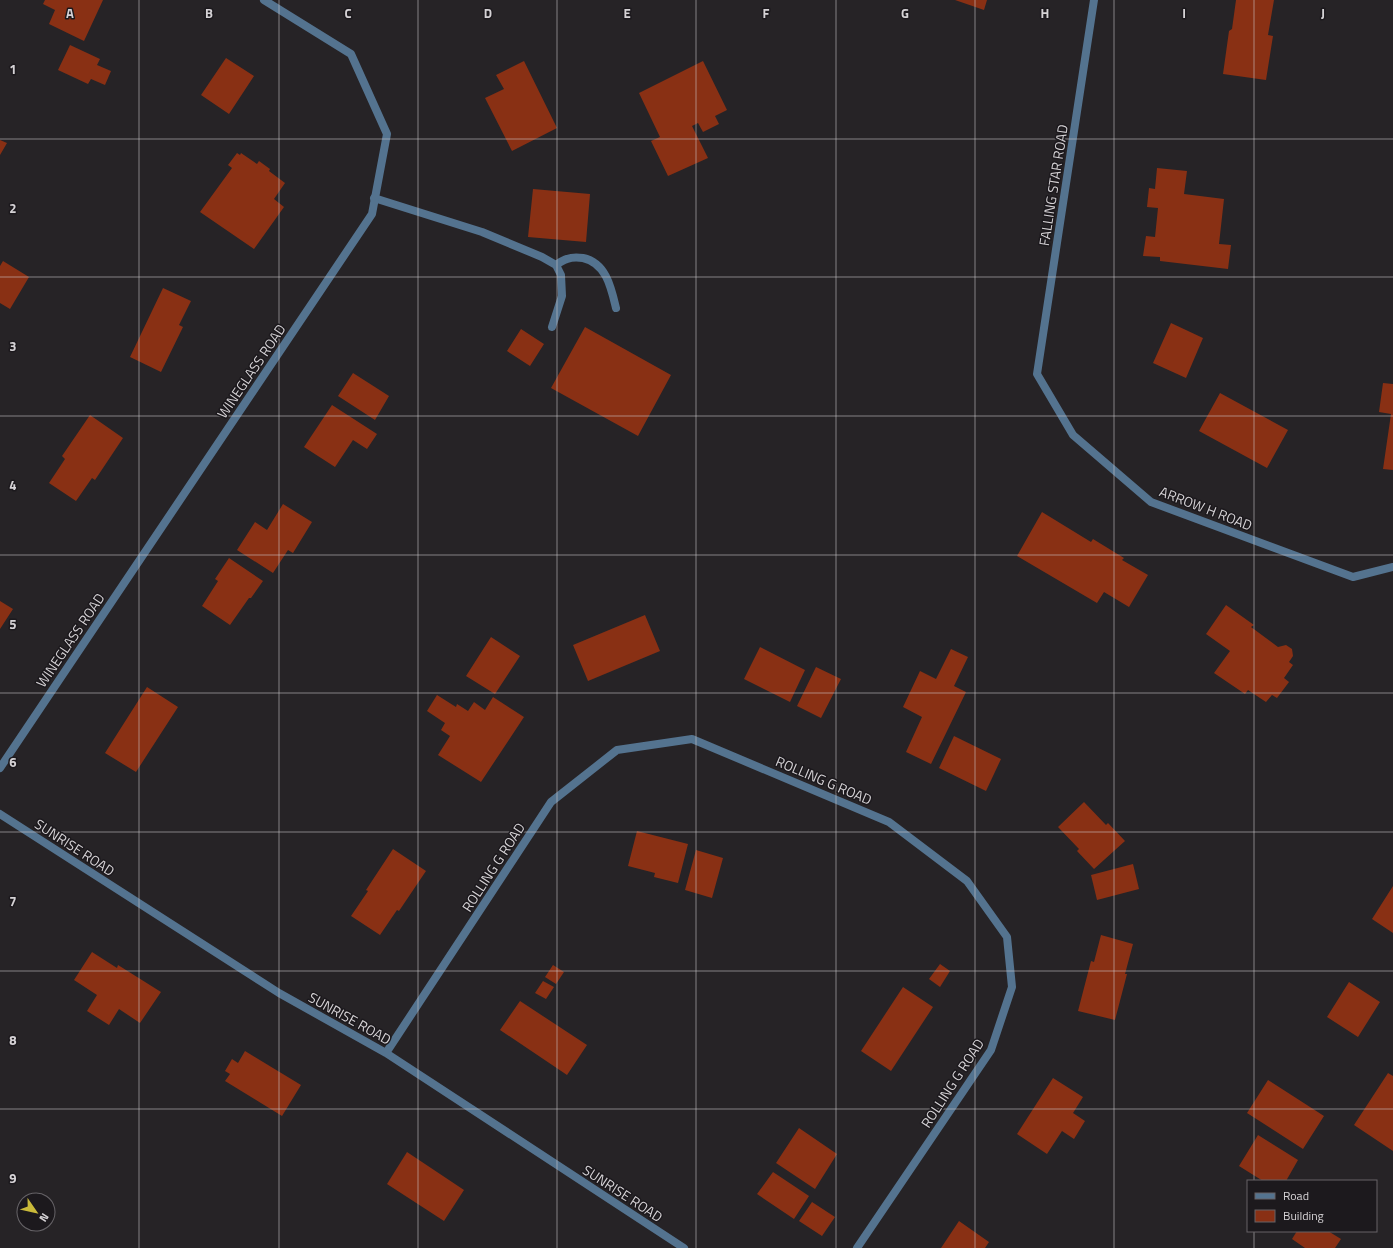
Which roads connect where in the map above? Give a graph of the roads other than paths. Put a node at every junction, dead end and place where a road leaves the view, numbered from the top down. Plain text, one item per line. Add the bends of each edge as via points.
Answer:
1 (264, 0) edge
2 (1094, 0) edge
3 (374, 198) junction
4 (556, 265) junction
5 (616, 308) dead end
6 (552, 327) dead end
7 (1037, 374) joint
8 (1393, 567) edge
9 (0, 768) edge
10 (0, 814) edge
11 (386, 1053) junction
12 (684, 1248) edge
13 (857, 1248) edge

1 - 3 street, WINEGLASS ROAD via 351,54 387,134
2 - 7 street, FALLING STAR ROAD
3 - 4 street via 482,232
3 - 9 street, WINEGLASS ROAD via 372,214
4 - 5 street via 568,258 577,257 596,263 608,280
4 - 6 street via 561,275 562,296
7 - 8 street, ARROW H ROAD via 1073,435 1151,502 1353,578
10 - 11 street, SUNRISE ROAD via 279,994
11 - 12 street, SUNRISE ROAD
11 - 13 street, ROLLING G ROAD via 551,802 617,750 692,739 889,822 967,881 1007,937 1012,987 991,1050

